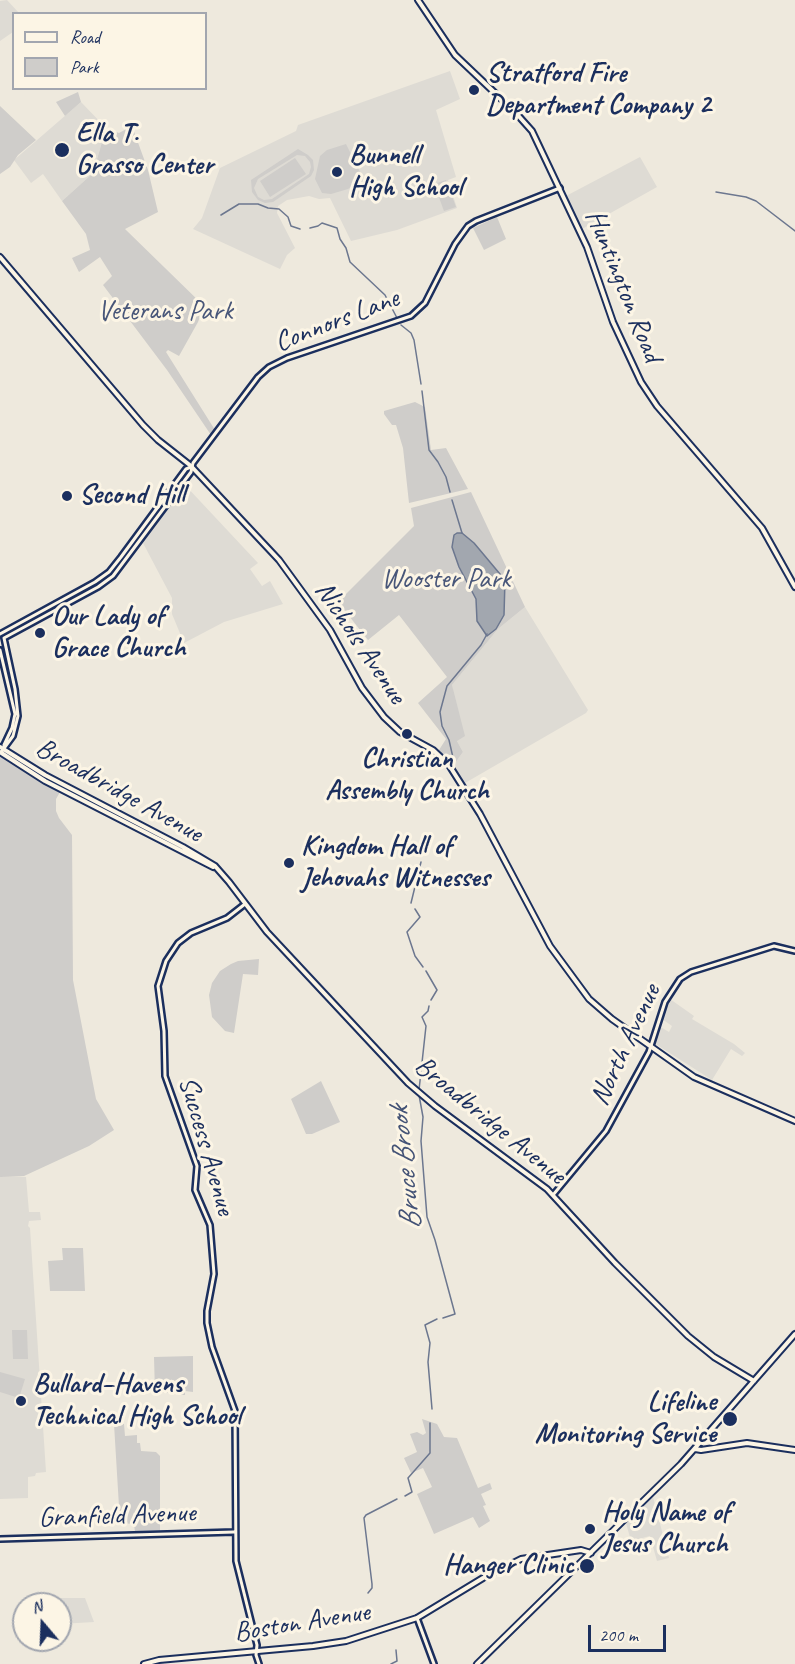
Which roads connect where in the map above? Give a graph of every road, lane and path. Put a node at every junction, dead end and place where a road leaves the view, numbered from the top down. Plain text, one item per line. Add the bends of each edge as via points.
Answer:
1 (418, 0) edge
2 (560, 189) junction
3 (0, 257) edge
4 (192, 466) junction
5 (171, 489) junction
6 (176, 492) junction
7 (138, 535) junction
8 (143, 538) junction
9 (795, 587) edge
10 (19, 623) junction
11 (22, 628) junction
12 (0, 634) edge
13 (2, 640) edge
14 (0, 650) edge
15 (15, 687) junction
16 (9, 688) junction
17 (1, 750) edge
18 (245, 904) junction
19 (795, 951) edge
20 (650, 1047) junction
21 (795, 1121) edge
22 (553, 1195) junction
23 (795, 1334) edge
24 (754, 1382) junction
25 (695, 1449) junction
26 (795, 1450) edge
27 (234, 1532) junction
28 (0, 1539) edge
29 (591, 1552) junction
30 (417, 1618) junction
31 (257, 1651) junction
32 (144, 1664) edge
33 (259, 1664) edge
34 (434, 1664) edge
35 (477, 1664) edge

1 - 2 main road, Huntington Road via 455,55 525,122
2 - 4 street, Connors Lane via 468,226 425,303 411,316 290,357 267,369 252,383
2 - 9 main road, Huntington Road via 641,382 762,528
3 - 4 main road, Nichols Avenue via 143,425
4 - 5 street
4 - 6 street
4 - 20 main road, Nichols Avenue via 286,570 333,635 362,688 384,717 449,765 480,814 537,924 574,981 604,1014
5 - 6 street
5 - 7 street
6 - 8 street
7 - 8 street
7 - 10 street via 102,577
8 - 11 street via 106,582
10 - 11 street
10 - 12 street
11 - 13 street
13 - 15 street
14 - 16 street
15 - 16 street
15 - 17 street via 17,723 13,736
16 - 17 street via 15,717
17 - 18 main road, Broadbridge Avenue via 200,857 219,870
18 - 22 main road, Broadbridge Avenue via 274,940 422,1096
18 - 27 street, Success Avenue via 227,918 190,933 178,943 166,960 158,986 165,1076 197,1166 195,1190 210,1225 213,1274 207,1323 236,1411
19 - 20 street, North Avenue via 774,946 682,976 665,1002
20 - 21 main road, Nichols Avenue via 694,1077
20 - 22 street, North Avenue via 606,1131
22 - 24 main road, Broadbridge Avenue via 688,1336
23 - 24 main road
24 - 25 main road
25 - 26 main road via 747,1443
25 - 29 main road
27 - 28 street, Granfield Avenue
27 - 31 street, Success Avenue via 236,1561
29 - 30 main road, Boston Avenue via 521,1558
29 - 35 main road
30 - 31 main road, Boston Avenue via 344,1642
30 - 34 street
31 - 32 main road, Boston Avenue
31 - 33 street, Success Avenue

